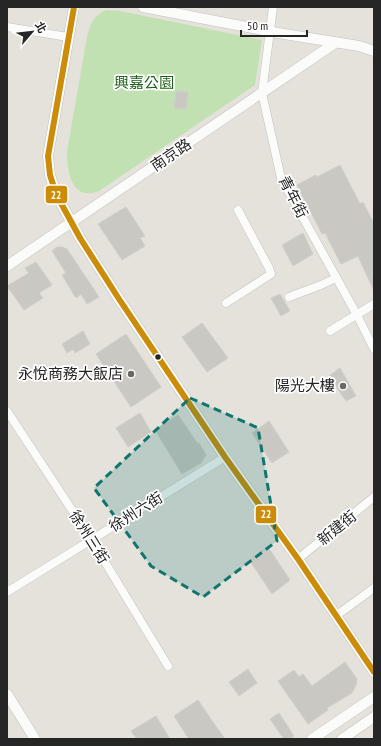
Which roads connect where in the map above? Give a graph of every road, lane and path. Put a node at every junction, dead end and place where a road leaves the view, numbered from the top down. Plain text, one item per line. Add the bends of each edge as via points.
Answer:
1 (74, 7) edge
2 (143, 7) edge
3 (273, 7) edge
4 (7, 27) edge
5 (270, 32) junction
6 (68, 37) junction
7 (335, 43) junction
8 (374, 51) edge
9 (262, 93) junction
10 (238, 210) dead end
11 (72, 223) junction
12 (7, 264) edge
13 (336, 278) junction
14 (289, 296) dead end
15 (226, 302) dead end
16 (374, 304) edge
17 (357, 315) junction
18 (330, 331) dead end
19 (374, 349) edge
20 (7, 411) edge
21 (225, 457) junction
22 (374, 497) edge
23 (91, 539) junction
24 (298, 559) junction
25 (374, 588) edge
26 (7, 592) edge
27 (337, 615) junction
28 (168, 666) dead end
29 (374, 672) edge
30 (7, 694) edge
31 (374, 697) edge
32 (374, 717) edge
33 (35, 739) edge
34 (312, 739) edge
35 (342, 739) edge

1 - 6 street
2 - 5 street
3 - 5 street, 青年街
4 - 6 street
5 - 7 street
5 - 9 street, 青年街
6 - 11 street via 48,156 56,194
7 - 8 street
7 - 9 street, 南京路
9 - 11 street, 南京路
9 - 13 street, 青年街 via 281,178
10 - 15 street via 271,274
11 - 12 street, 南京路
11 - 21 street via 119,299
13 - 14 street
13 - 17 street, 青年街
16 - 17 street
17 - 18 street
17 - 19 street, 青年街
20 - 23 street, 徐州三街
21 - 23 street, 徐州六街
21 - 24 street
22 - 24 street, 新建街
23 - 26 street, 徐州六街
23 - 28 street, 徐州三街
24 - 27 street
25 - 27 street
27 - 29 street
30 - 33 street
31 - 34 street
32 - 35 street

